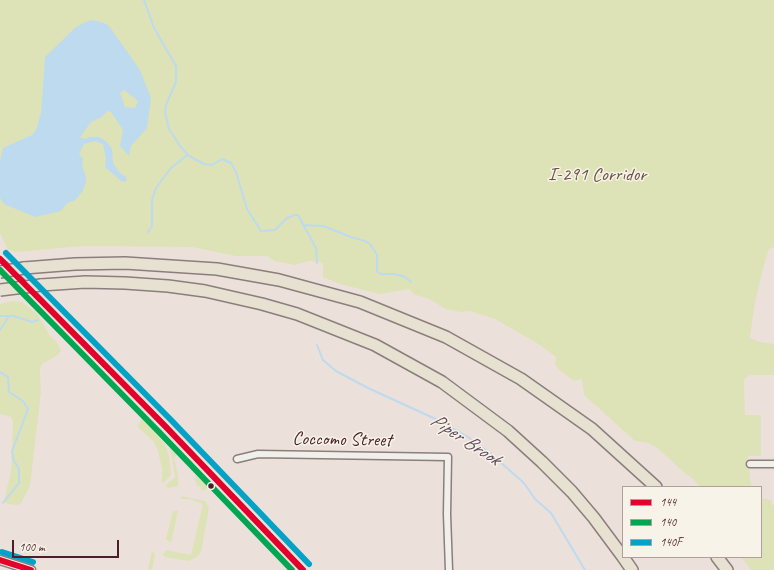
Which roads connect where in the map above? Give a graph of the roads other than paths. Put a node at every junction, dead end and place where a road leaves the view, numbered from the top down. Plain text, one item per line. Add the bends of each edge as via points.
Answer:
1 (0, 258) edge
2 (0, 272) edge
3 (0, 290) edge
4 (237, 459) dead end
5 (750, 464) dead end
6 (774, 464) edge
7 (655, 486) edge
8 (622, 556) edge
9 (624, 558) edge
10 (718, 558) edge
11 (0, 560) edge
12 (31, 570) edge
13 (303, 570) edge
14 (449, 570) edge
15 (632, 570) edge
16 (726, 570) edge

1 - 13 lane
2 - 7 highway, bridge via 100,263 211,268 280,280 360,302 446,337 521,379 592,429
3 - 8 highway, bridge via 85,282 168,286 210,292 286,310 371,344 442,382 508,431 572,492
4 - 14 street, Coccomo Street via 258,454 448,457
5 - 6 street
9 - 15 highway
10 - 16 highway
11 - 12 main road

